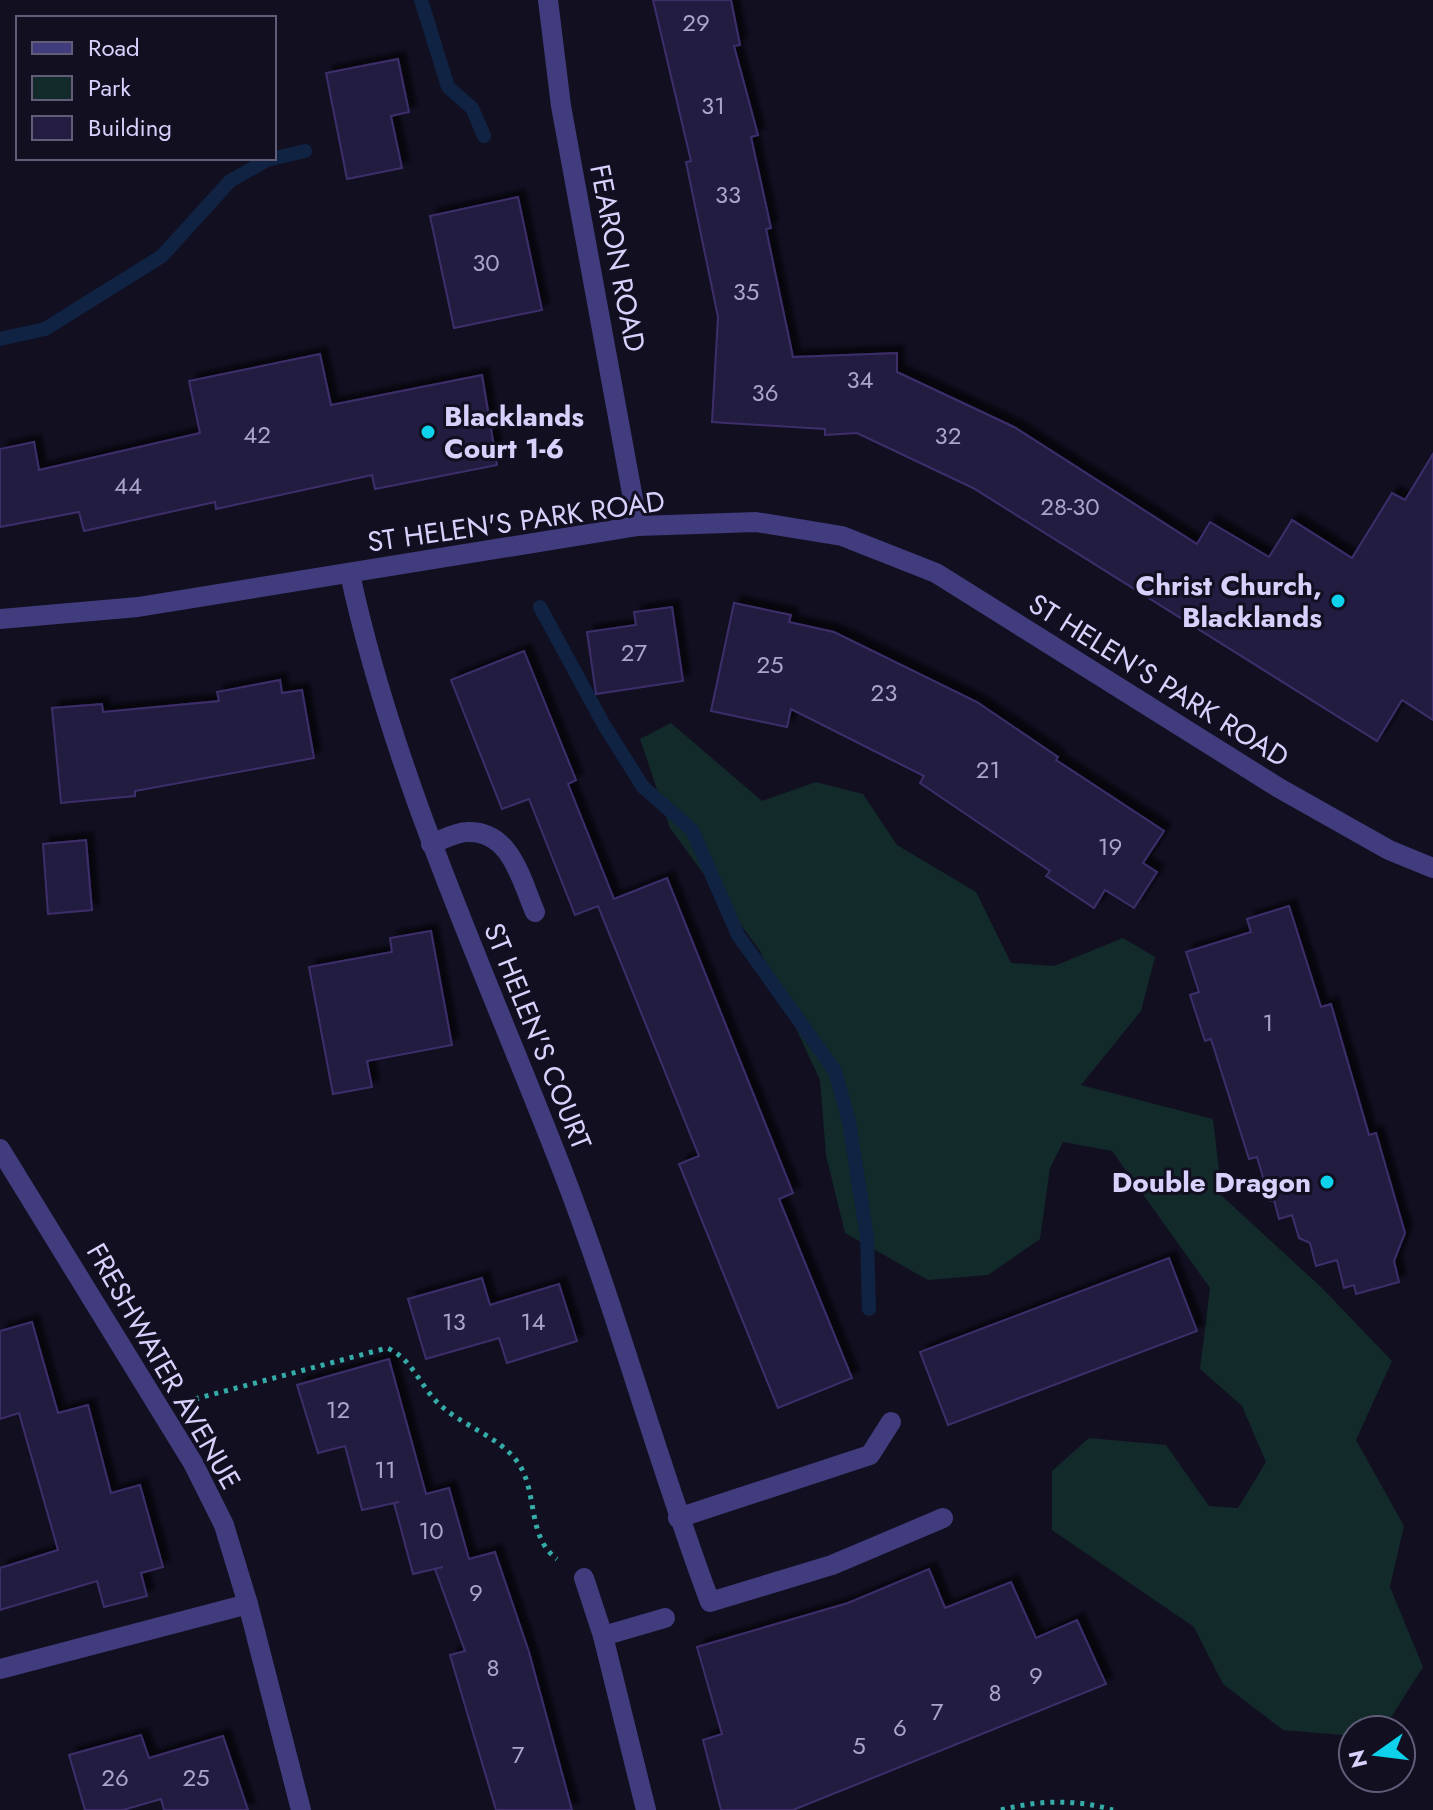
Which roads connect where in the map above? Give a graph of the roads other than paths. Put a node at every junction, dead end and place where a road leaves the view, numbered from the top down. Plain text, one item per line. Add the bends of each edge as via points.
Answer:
1 (548, 0) edge
2 (638, 526) junction
3 (350, 574) junction
4 (0, 619) edge
5 (431, 844) junction
6 (1433, 868) edge
7 (535, 912) dead end
8 (0, 1149) edge
9 (891, 1422) dead end
10 (678, 1518) junction
11 (943, 1518) dead end
12 (584, 1578) road end
13 (248, 1604) junction
14 (665, 1618) dead end
15 (603, 1636) junction
16 (0, 1669) edge
17 (301, 1810) edge
18 (646, 1810) edge

1 - 2 street, FEARON ROAD via 561,106
2 - 3 street, ST HELEN'S PARK ROAD
2 - 6 street, ST HELEN'S PARK ROAD via 756,522 842,536 936,573 1279,788 1389,850
3 - 4 street, ST HELEN'S PARK ROAD via 138,607
3 - 5 street, ST HELEN'S COURT via 365,643
5 - 7 street via 466,831 492,836 509,850
5 - 10 street, ST HELEN'S COURT via 564,1176
8 - 13 street, FRESHWATER AVENUE via 160,1409 224,1525
9 - 10 street via 870,1455
10 - 11 street, ST HELEN'S COURT via 710,1602 832,1565
12 - 15 street
13 - 16 street
13 - 17 street, FRESHWATER AVENUE
14 - 15 street
15 - 18 street

